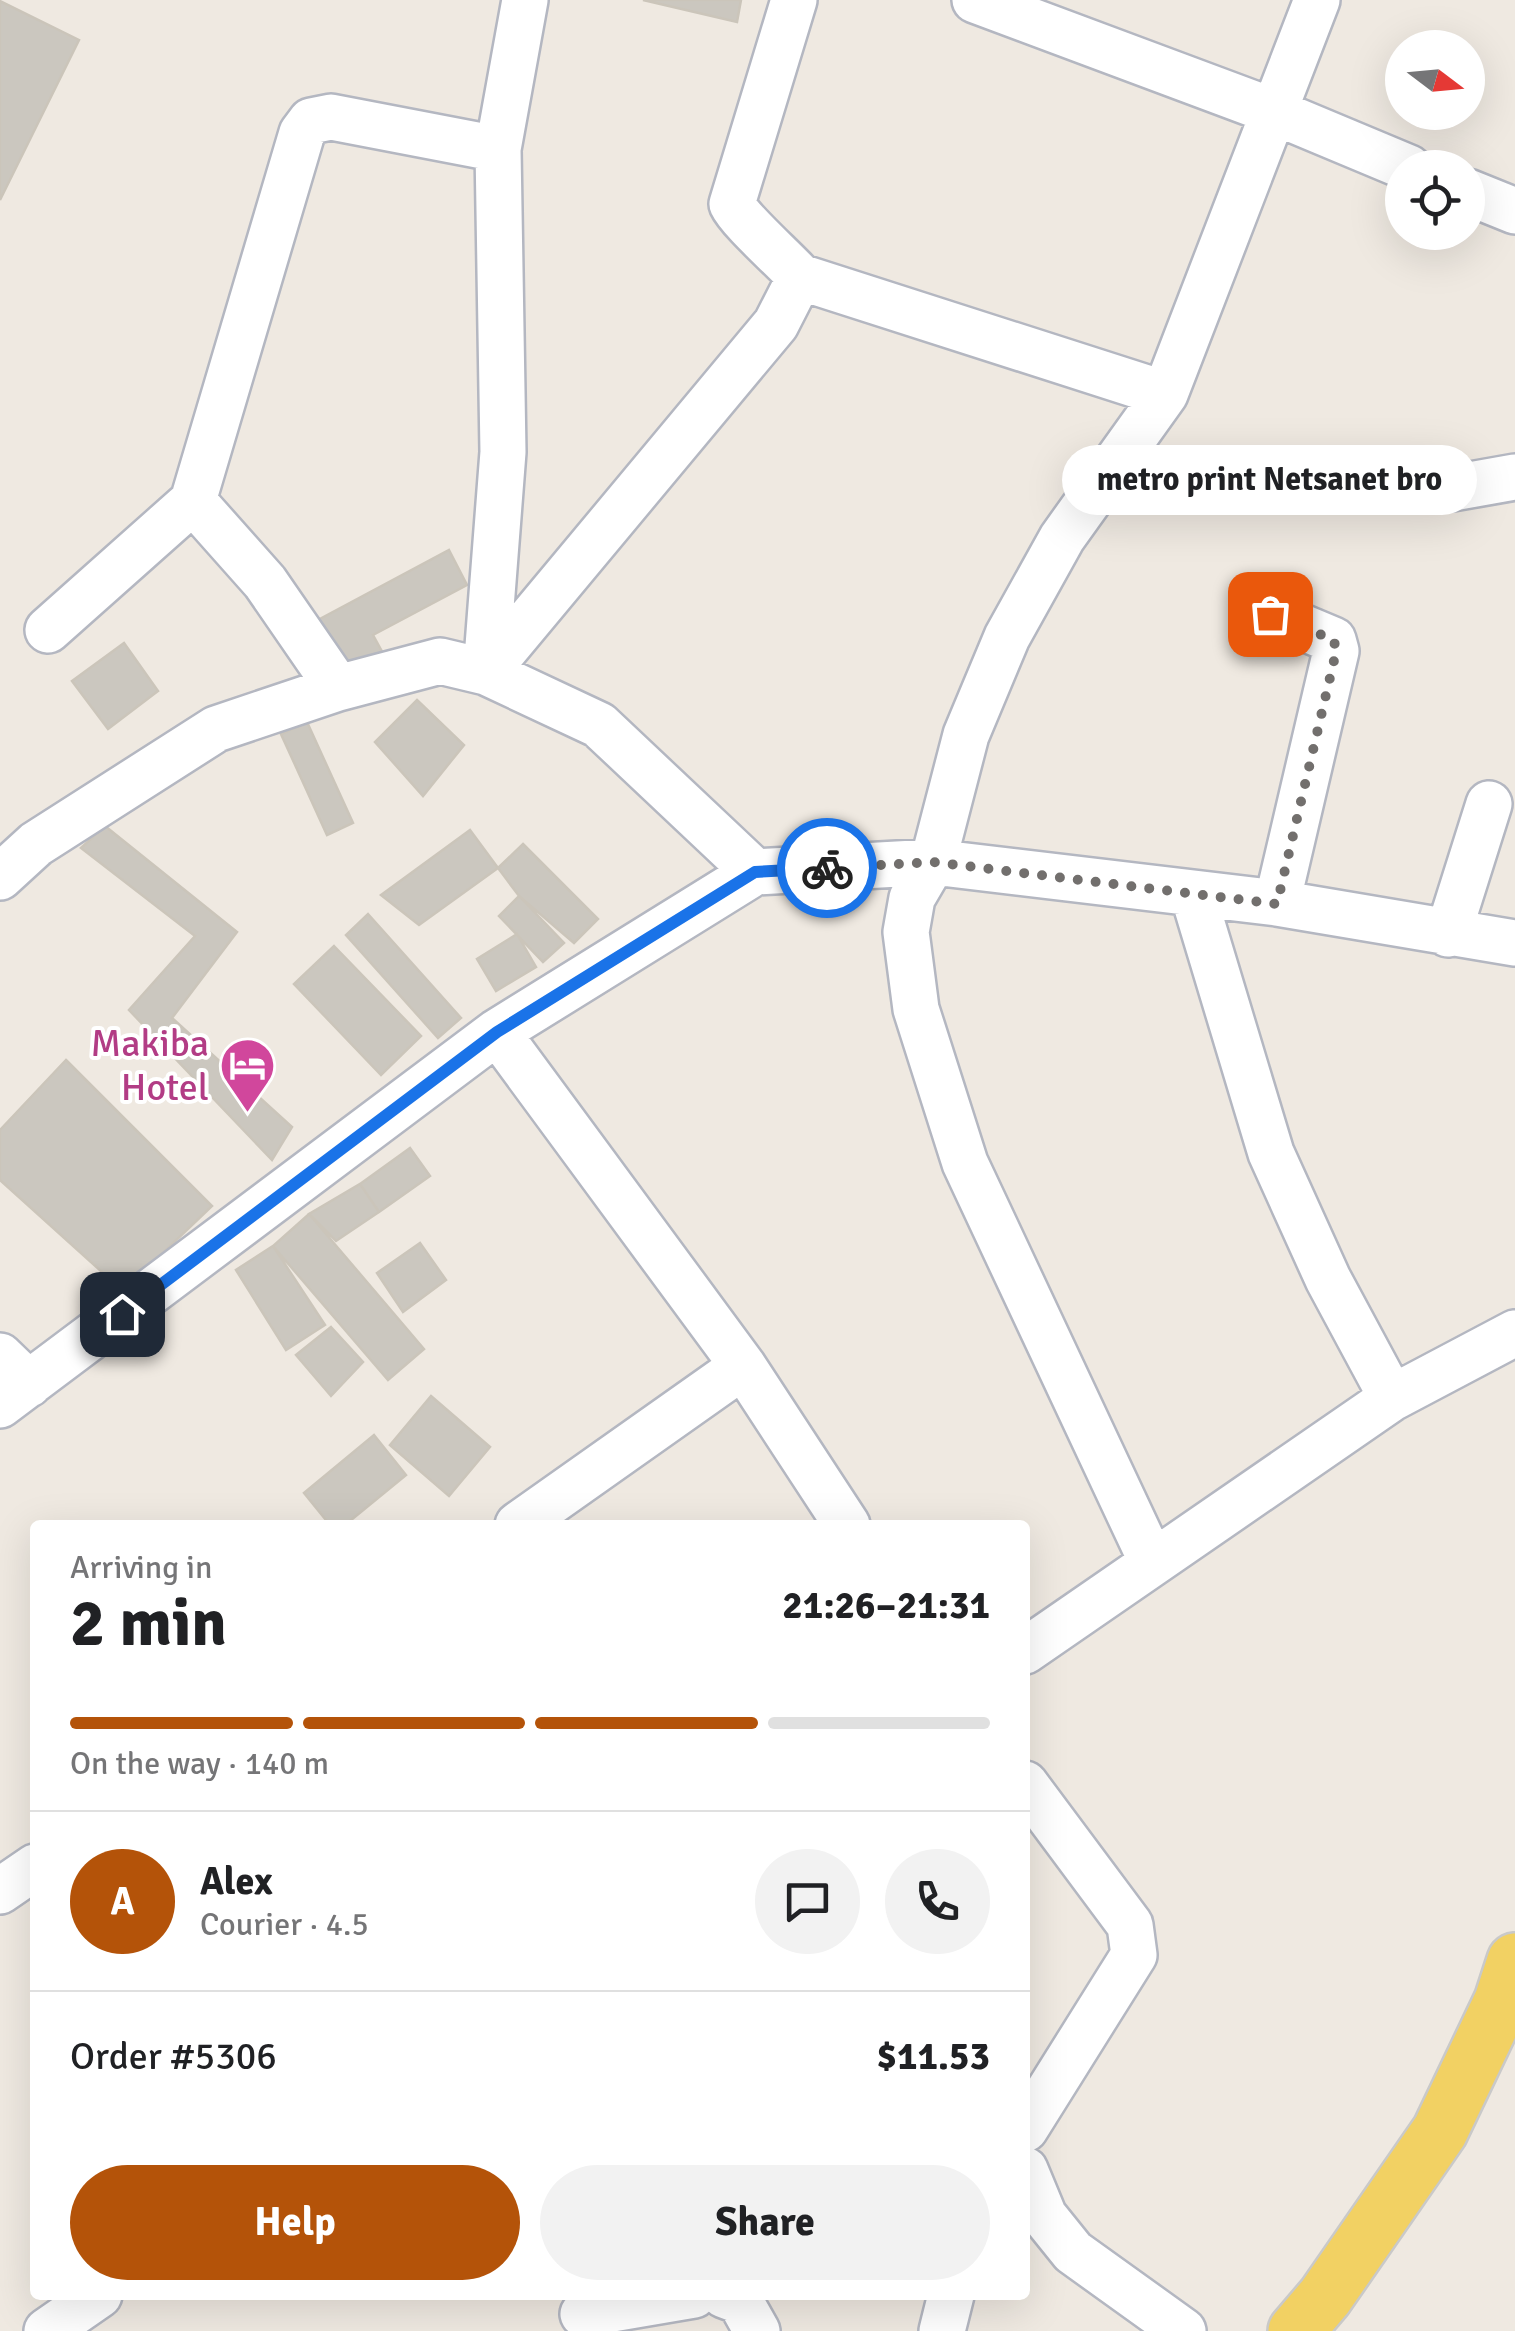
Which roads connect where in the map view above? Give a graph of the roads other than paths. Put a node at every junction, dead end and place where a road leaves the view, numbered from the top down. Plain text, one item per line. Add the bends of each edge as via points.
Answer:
1 (525, 0) edge
2 (794, 0) edge
3 (975, 0) edge
4 (1317, 0) edge
5 (1275, 112) junction
6 (498, 149) junction
7 (1385, 158) edge
8 (1485, 199) edge
9 (1515, 211) edge
10 (800, 277) junction
11 (1165, 394) junction
12 (1515, 477) edge
13 (1452, 488) dead end
14 (193, 502) junction
15 (1270, 614) dead end
16 (48, 630) dead end
17 (486, 672) junction
18 (338, 688) junction
19 (1490, 804) dead end
20 (933, 862) junction
21 (755, 872) junction
22 (0, 877) edge
23 (1193, 894) junction
24 (1277, 904) junction
25 (1448, 934) junction
26 (1515, 943) edge
27 (497, 1032) junction
28 (1515, 1332) edge
29 (742, 1366) junction
30 (10, 1382) edge
31 (1392, 1398) junction
32 (525, 1520) edge
33 (844, 1520) edge
34 (1152, 1562) junction
35 (1030, 1647) edge
36 (1030, 1791) edge
37 (30, 1870) edge
38 (0, 1891) edge
39 (1515, 1961) edge
40 (1030, 2121) edge
41 (1030, 2182) edge
42 (92, 2300) edge
43 (665, 2300) edge
44 (737, 2300) edge
45 (950, 2300) edge
46 (584, 2314) dead end
47 (47, 2331) edge
48 (758, 2331) edge
49 (942, 2331) edge
50 (1183, 2331) edge
51 (1296, 2331) edge

1 - 6 street
2 - 10 street via 732,204 738,218
3 - 5 street
4 - 5 street
5 - 7 street
5 - 11 street
6 - 14 street via 331,117 312,121 302,133
6 - 17 street via 504,452
8 - 9 street
10 - 11 street
10 - 17 street via 776,324
11 - 20 street via 1062,538 1007,637 966,735
12 - 13 street
14 - 16 street
14 - 18 street via 265,582
15 - 24 street via 1334,640 1336,652
17 - 18 street via 440,661
17 - 21 street via 599,725
18 - 22 street via 216,729 36,844
19 - 25 street
20 - 21 street
20 - 23 street
20 - 34 street via 912,898 906,932 916,1009 965,1163
21 - 27 street
23 - 24 street
23 - 31 street via 1271,1153
24 - 25 street
25 - 26 street
27 - 29 street
27 - 30 street
28 - 31 street
29 - 32 street
29 - 33 street
31 - 34 street
34 - 35 street
36 - 40 street via 1130,1925 1134,1955
37 - 38 street
39 - 51 main road via 1440,2131
41 - 50 street via 1044,2216 1073,2252
42 - 47 street
43 - 46 street
44 - 48 street
45 - 49 street

